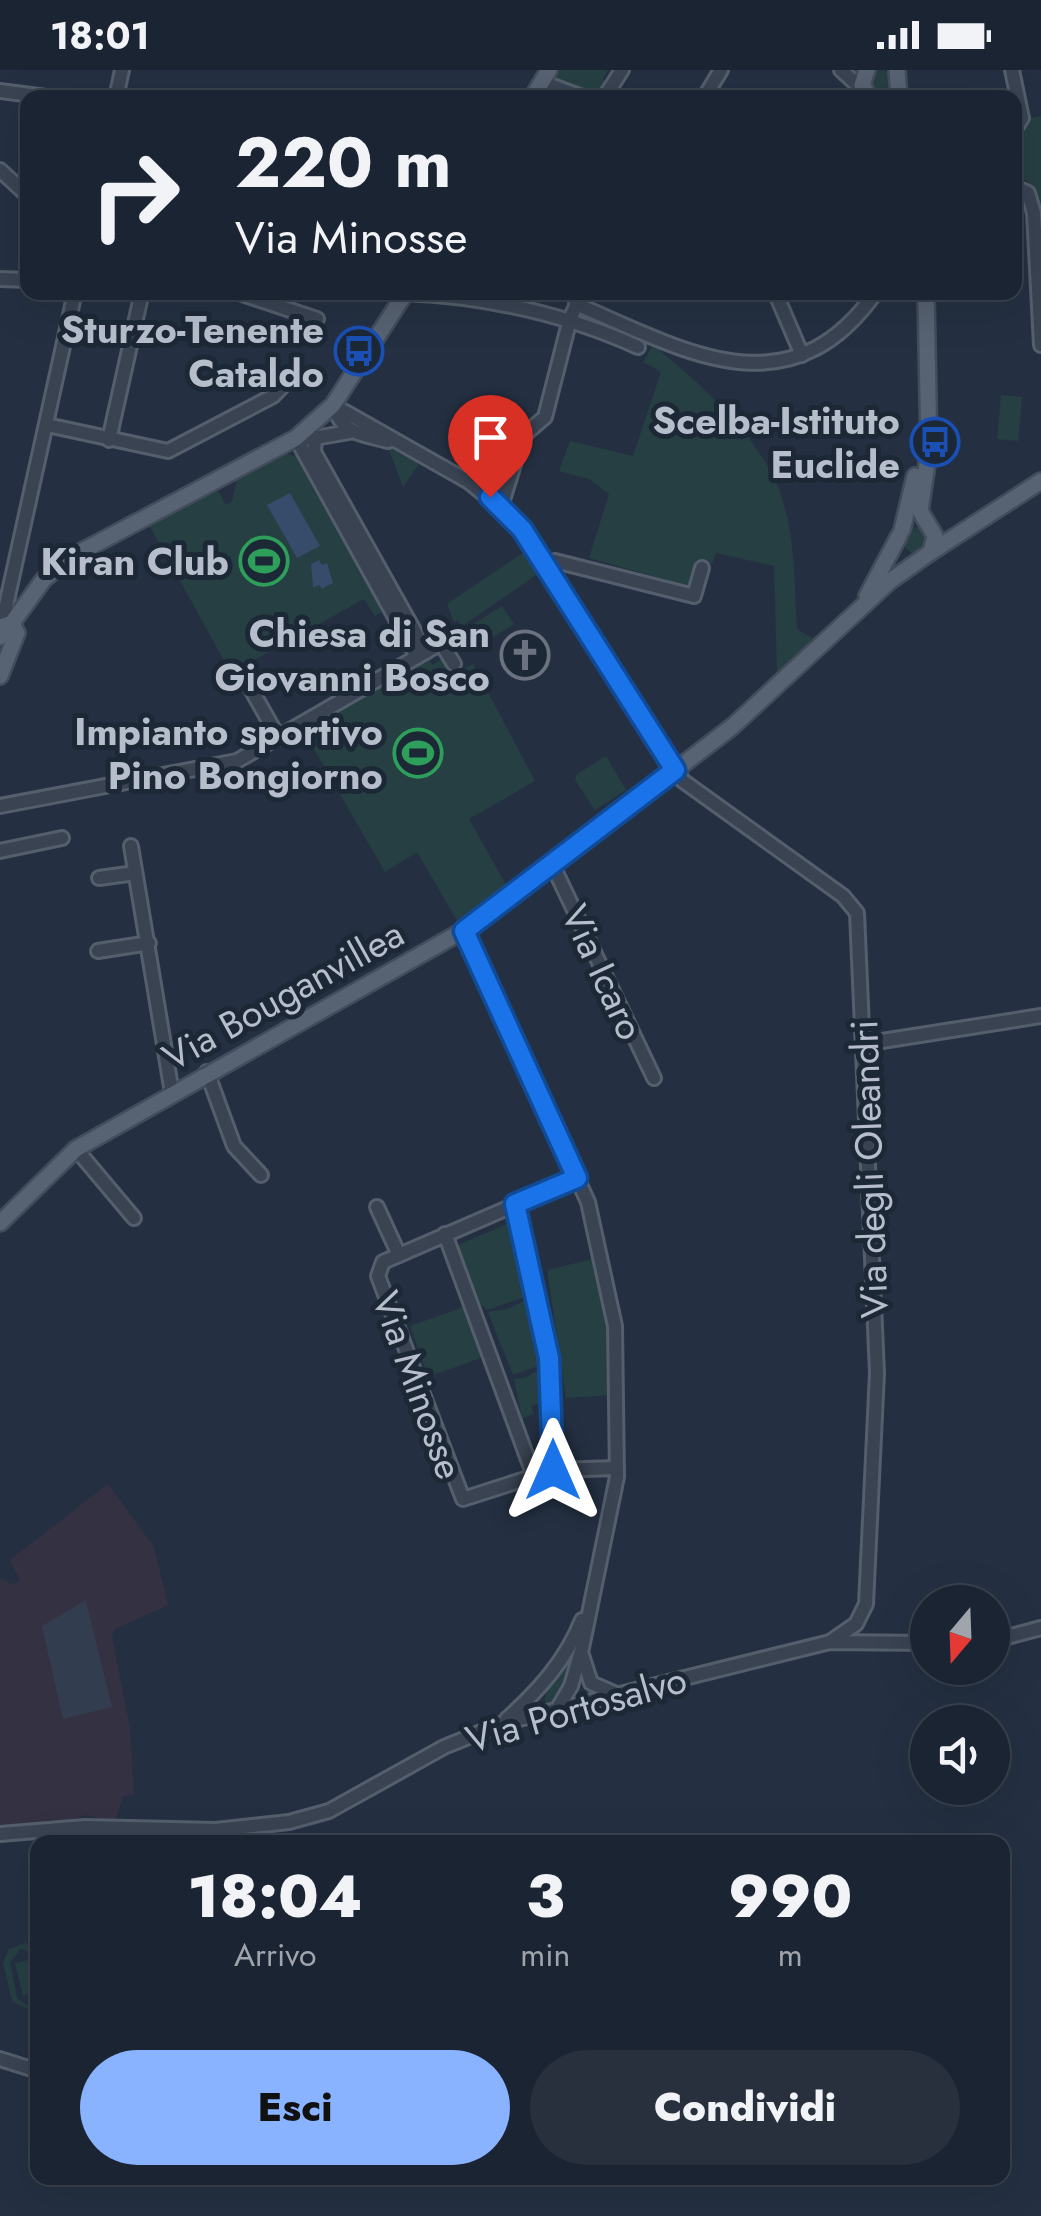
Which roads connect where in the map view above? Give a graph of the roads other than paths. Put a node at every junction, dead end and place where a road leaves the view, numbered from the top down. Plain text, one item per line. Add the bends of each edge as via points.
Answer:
1 (841, 70) edge
2 (546, 76) edge
3 (571, 90) edge
4 (862, 90) edge
5 (0, 170) edge
6 (20, 189) edge
7 (1022, 191) edge
8 (1037, 213) edge
9 (73, 300) edge
10 (140, 300) edge
11 (260, 300) edge
12 (401, 300) edge
13 (500, 300) edge
14 (579, 300) edge
15 (584, 300) edge
16 (779, 300) edge
17 (869, 300) edge
18 (916, 300) edge
19 (926, 300) edge
20 (317, 319) dead end
21 (570, 319) junction
22 (1041, 345) edge
23 (638, 347) dead end
24 (802, 355) junction
25 (294, 374) dead end
26 (347, 383) junction
27 (333, 405) junction
28 (356, 416) junction
29 (47, 425) junction
30 (349, 432) junction
31 (316, 438) junction
32 (109, 440) junction
33 (297, 440) junction
34 (400, 444) junction
35 (1041, 478) edge
36 (501, 506) junction
37 (931, 529) junction
38 (900, 533) junction
39 (928, 554) junction
40 (544, 563) junction
41 (702, 568) dead end
42 (6, 579) edge
43 (856, 612) junction
44 (8, 630) edge
45 (422, 655) junction
46 (454, 664) dead end
47 (243, 674) dead end
48 (0, 676) edge
49 (278, 738) junction
50 (675, 770) junction
51 (0, 806) edge
52 (62, 838) dead end
53 (131, 846) dead end
54 (0, 850) edge
55 (552, 866) junction
56 (135, 873) junction
57 (99, 878) dead end
58 (464, 931) junction
59 (149, 943) junction
60 (98, 951) dead end
61 (1041, 1016) edge
62 (863, 1044) junction
63 (207, 1072) junction
64 (654, 1078) dead end
65 (172, 1093) junction
66 (76, 1149) junction
67 (261, 1175) dead end
68 (577, 1178) junction
69 (515, 1204) junction
70 (20, 1205) junction
71 (377, 1208) dead end
72 (134, 1218) dead end
73 (0, 1223) edge
74 (0, 1233) edge
75 (445, 1234) junction
76 (399, 1254) junction
77 (617, 1468) junction
78 (553, 1470) junction
79 (534, 1476) junction
80 (590, 1599) junction
81 (1041, 1628) edge
82 (1010, 1636) edge
83 (830, 1642) junction
84 (910, 1643) edge
85 (582, 1648) junction
86 (542, 1685) junction
87 (616, 1694) junction
88 (554, 1710) junction
89 (502, 1723) junction
90 (0, 1834) edge
91 (0, 2059) edge
92 (30, 2068) edge

1 - 4 street
2 - 3 street
5 - 6 street
7 - 8 street
8 - 22 street
9 - 29 street
10 - 32 street
11 - 20 street
12 - 26 main road
13 - 21 street
14 - 21 street
15 - 24 street via 701,357 736,365
16 - 24 street
17 - 24 street via 838,333
18 - 38 main road via 918,451
19 - 37 main road via 929,451 920,510
21 - 23 street
21 - 36 street via 544,416 523,436
25 - 32 street via 273,396 175,449 157,452
26 - 27 main road
26 - 28 street
27 - 28 street
27 - 30 street
27 - 33 main road
28 - 34 street
29 - 32 street
29 - 42 street
30 - 31 street
30 - 34 street
31 - 33 street
31 - 45 street via 314,452
33 - 44 main road via 71,558 44,579
33 - 45 street
34 - 36 street, Via degli Oleandri
35 - 37 main road via 957,530
35 - 39 main road
36 - 40 street, Via degli Oleandri
37 - 38 main road via 912,523
37 - 39 main road via 935,542
38 - 39 main road via 906,555
38 - 43 main road
39 - 43 main road
40 - 41 street via 694,596
40 - 50 street, Via degli Oleandri
42 - 44 street
43 - 50 main road, Via Bouganvillea
44 - 48 main road
45 - 46 street via 441,643
45 - 49 street
47 - 49 street
49 - 51 street via 237,761
50 - 55 main road, Via Bouganvillea
50 - 62 street, Via degli Oleandri via 851,902 860,924
52 - 54 street
53 - 56 street
55 - 58 main road, Via Bouganvillea
55 - 64 street, Via Icaro
56 - 57 street
56 - 59 street
58 - 63 main road, Via Bouganvillea
58 - 68 street
59 - 60 street
59 - 65 street
61 - 62 street
62 - 83 street, Via degli Oleandri via 877,1373 866,1604 856,1624
63 - 65 main road, Via Bouganvillea
63 - 67 street via 234,1146
65 - 66 main road, Via Bouganvillea
66 - 70 main road, Via Bouganvillea
66 - 72 street
68 - 69 street, Via Minosse
68 - 77 street via 596,1230 615,1326
69 - 75 street, Via Minosse
69 - 78 street via 549,1358
70 - 73 main road
70 - 74 main road
71 - 76 street
75 - 76 street, Via Minosse
75 - 79 street
76 - 79 street, Via Minosse via 383,1262 378,1276 460,1497 470,1500
77 - 78 street, Via Minosse
77 - 80 street
78 - 79 street, Via Minosse
80 - 85 street
80 - 86 street via 566,1654
81 - 82 street
83 - 84 street, Via Portosalvo
83 - 87 street, Via Portosalvo
85 - 87 street via 585,1676
85 - 88 street via 568,1696
86 - 88 street via 540,1700
86 - 89 street
87 - 88 street, Via Portosalvo
88 - 89 street, Via Portosalvo
89 - 90 street, Via Portosalvo via 444,1747 330,1811 289,1822
91 - 92 street

